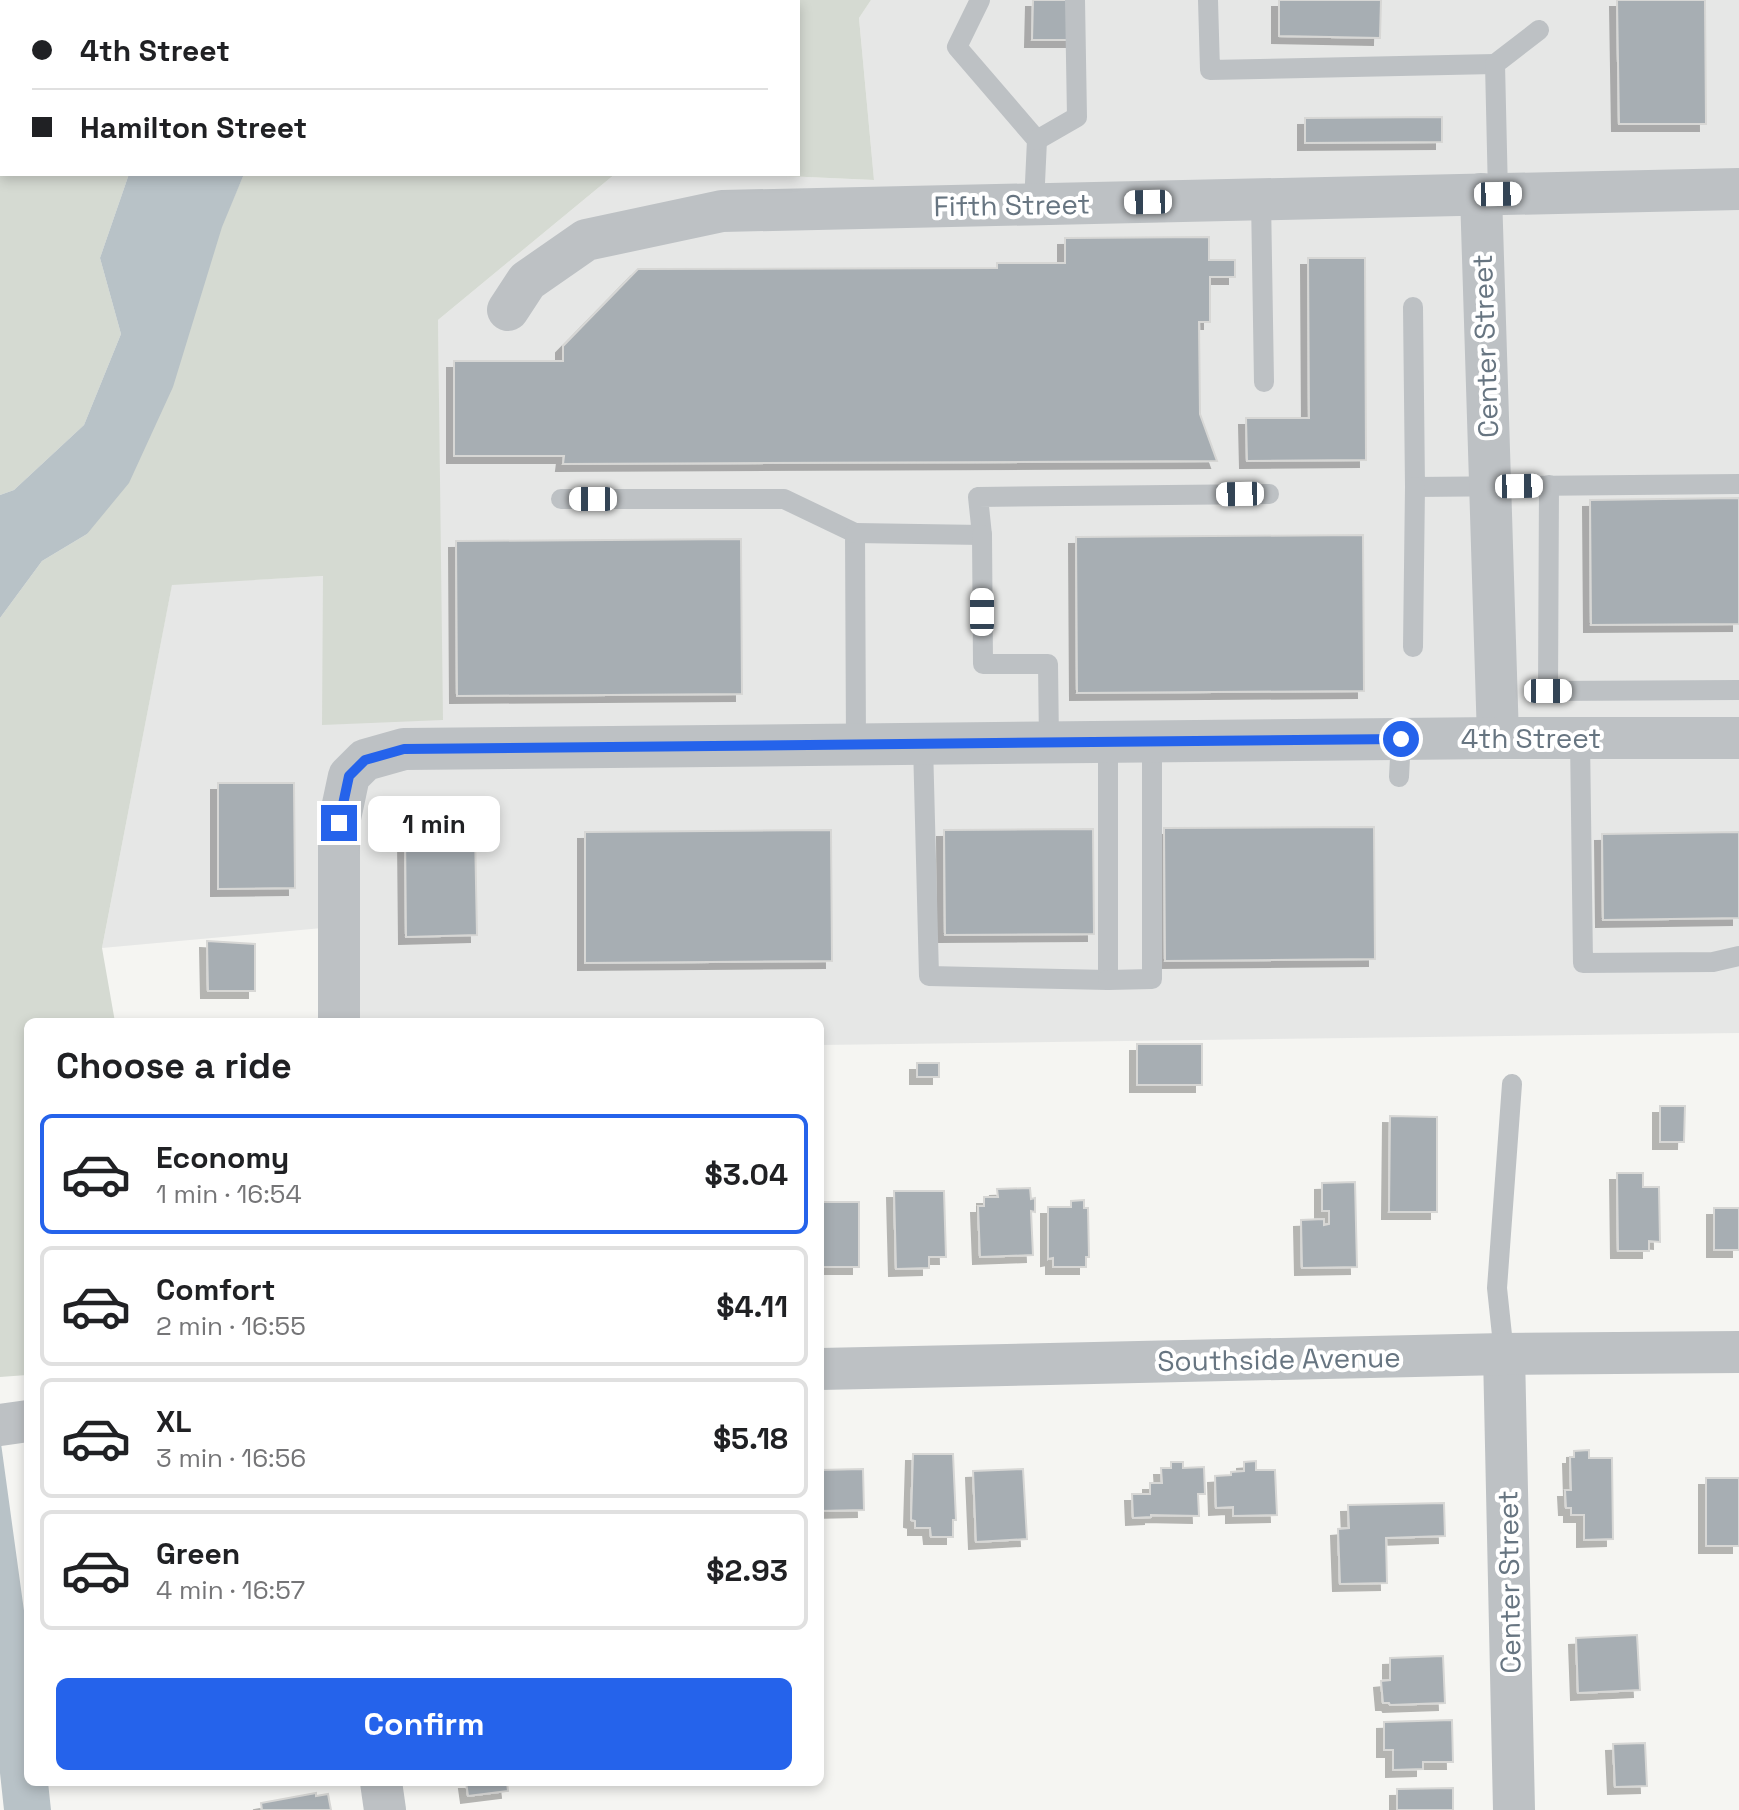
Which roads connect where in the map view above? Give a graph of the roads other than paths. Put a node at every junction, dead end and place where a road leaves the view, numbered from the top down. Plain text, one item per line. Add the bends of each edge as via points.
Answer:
1 (980, 0) edge
2 (1075, 0) edge
3 (1208, 0) edge
4 (1539, 30) dead end
5 (1495, 64) junction
6 (1037, 140) junction
7 (1739, 189) edge
8 (1489, 194) junction
9 (1261, 199) junction
10 (1034, 204) junction
11 (1413, 307) dead end
12 (508, 310) dead end
13 (1264, 382) dead end
14 (1739, 484) edge
15 (1549, 485) junction
16 (1490, 486) junction
17 (1415, 487) junction
18 (1269, 494) dead end
19 (561, 499) dead end
20 (855, 533) junction
21 (982, 535) junction
22 (1413, 647) dead end
23 (1739, 690) edge
24 (1498, 738) junction
25 (1580, 738) junction
26 (1739, 738) edge
27 (1108, 742) junction
28 (1152, 742) junction
29 (1049, 743) junction
30 (856, 744) junction
31 (923, 744) junction
32 (1739, 956) edge
33 (1108, 980) junction
34 (339, 1018) edge
35 (1512, 1084) dead end
36 (1739, 1352) edge
37 (1504, 1354) junction
38 (824, 1369) edge
39 (382, 1786) edge
40 (385, 1810) edge
41 (1514, 1810) edge

1 - 6 lane via 957,47
2 - 6 lane via 1077,117
3 - 5 lane via 1210,70
4 - 5 lane
5 - 8 lane
6 - 10 lane
7 - 8 street, Fifth Street
8 - 9 street, Fifth Street
8 - 16 street, Center Street
9 - 10 street, Fifth Street
9 - 13 lane
10 - 12 street, Fifth Street via 722,211 586,240 527,281
11 - 17 lane
14 - 15 lane
15 - 16 lane
15 - 23 lane via 1548,691
16 - 17 lane
16 - 24 street, Center Street
17 - 22 lane
18 - 21 lane via 978,497
19 - 20 lane via 784,499
20 - 21 lane
20 - 30 lane
21 - 29 lane via 983,664 1048,664
24 - 25 street, 4th Street
24 - 28 street, 4th Street via 1400,758
25 - 26 street, 4th Street
25 - 32 lane via 1583,963 1713,962
27 - 28 street, 4th Street
27 - 29 street, 4th Street
27 - 33 lane
28 - 33 lane via 1152,979
29 - 31 street, 4th Street
30 - 31 street, 4th Street
30 - 34 street, 4th Street via 404,749 365,760 349,776 339,823
31 - 33 lane via 929,976
35 - 37 lane via 1497,1288
36 - 37 street, Southside Avenue
37 - 38 street, Southside Avenue
37 - 41 street, Center Street
39 - 40 street

